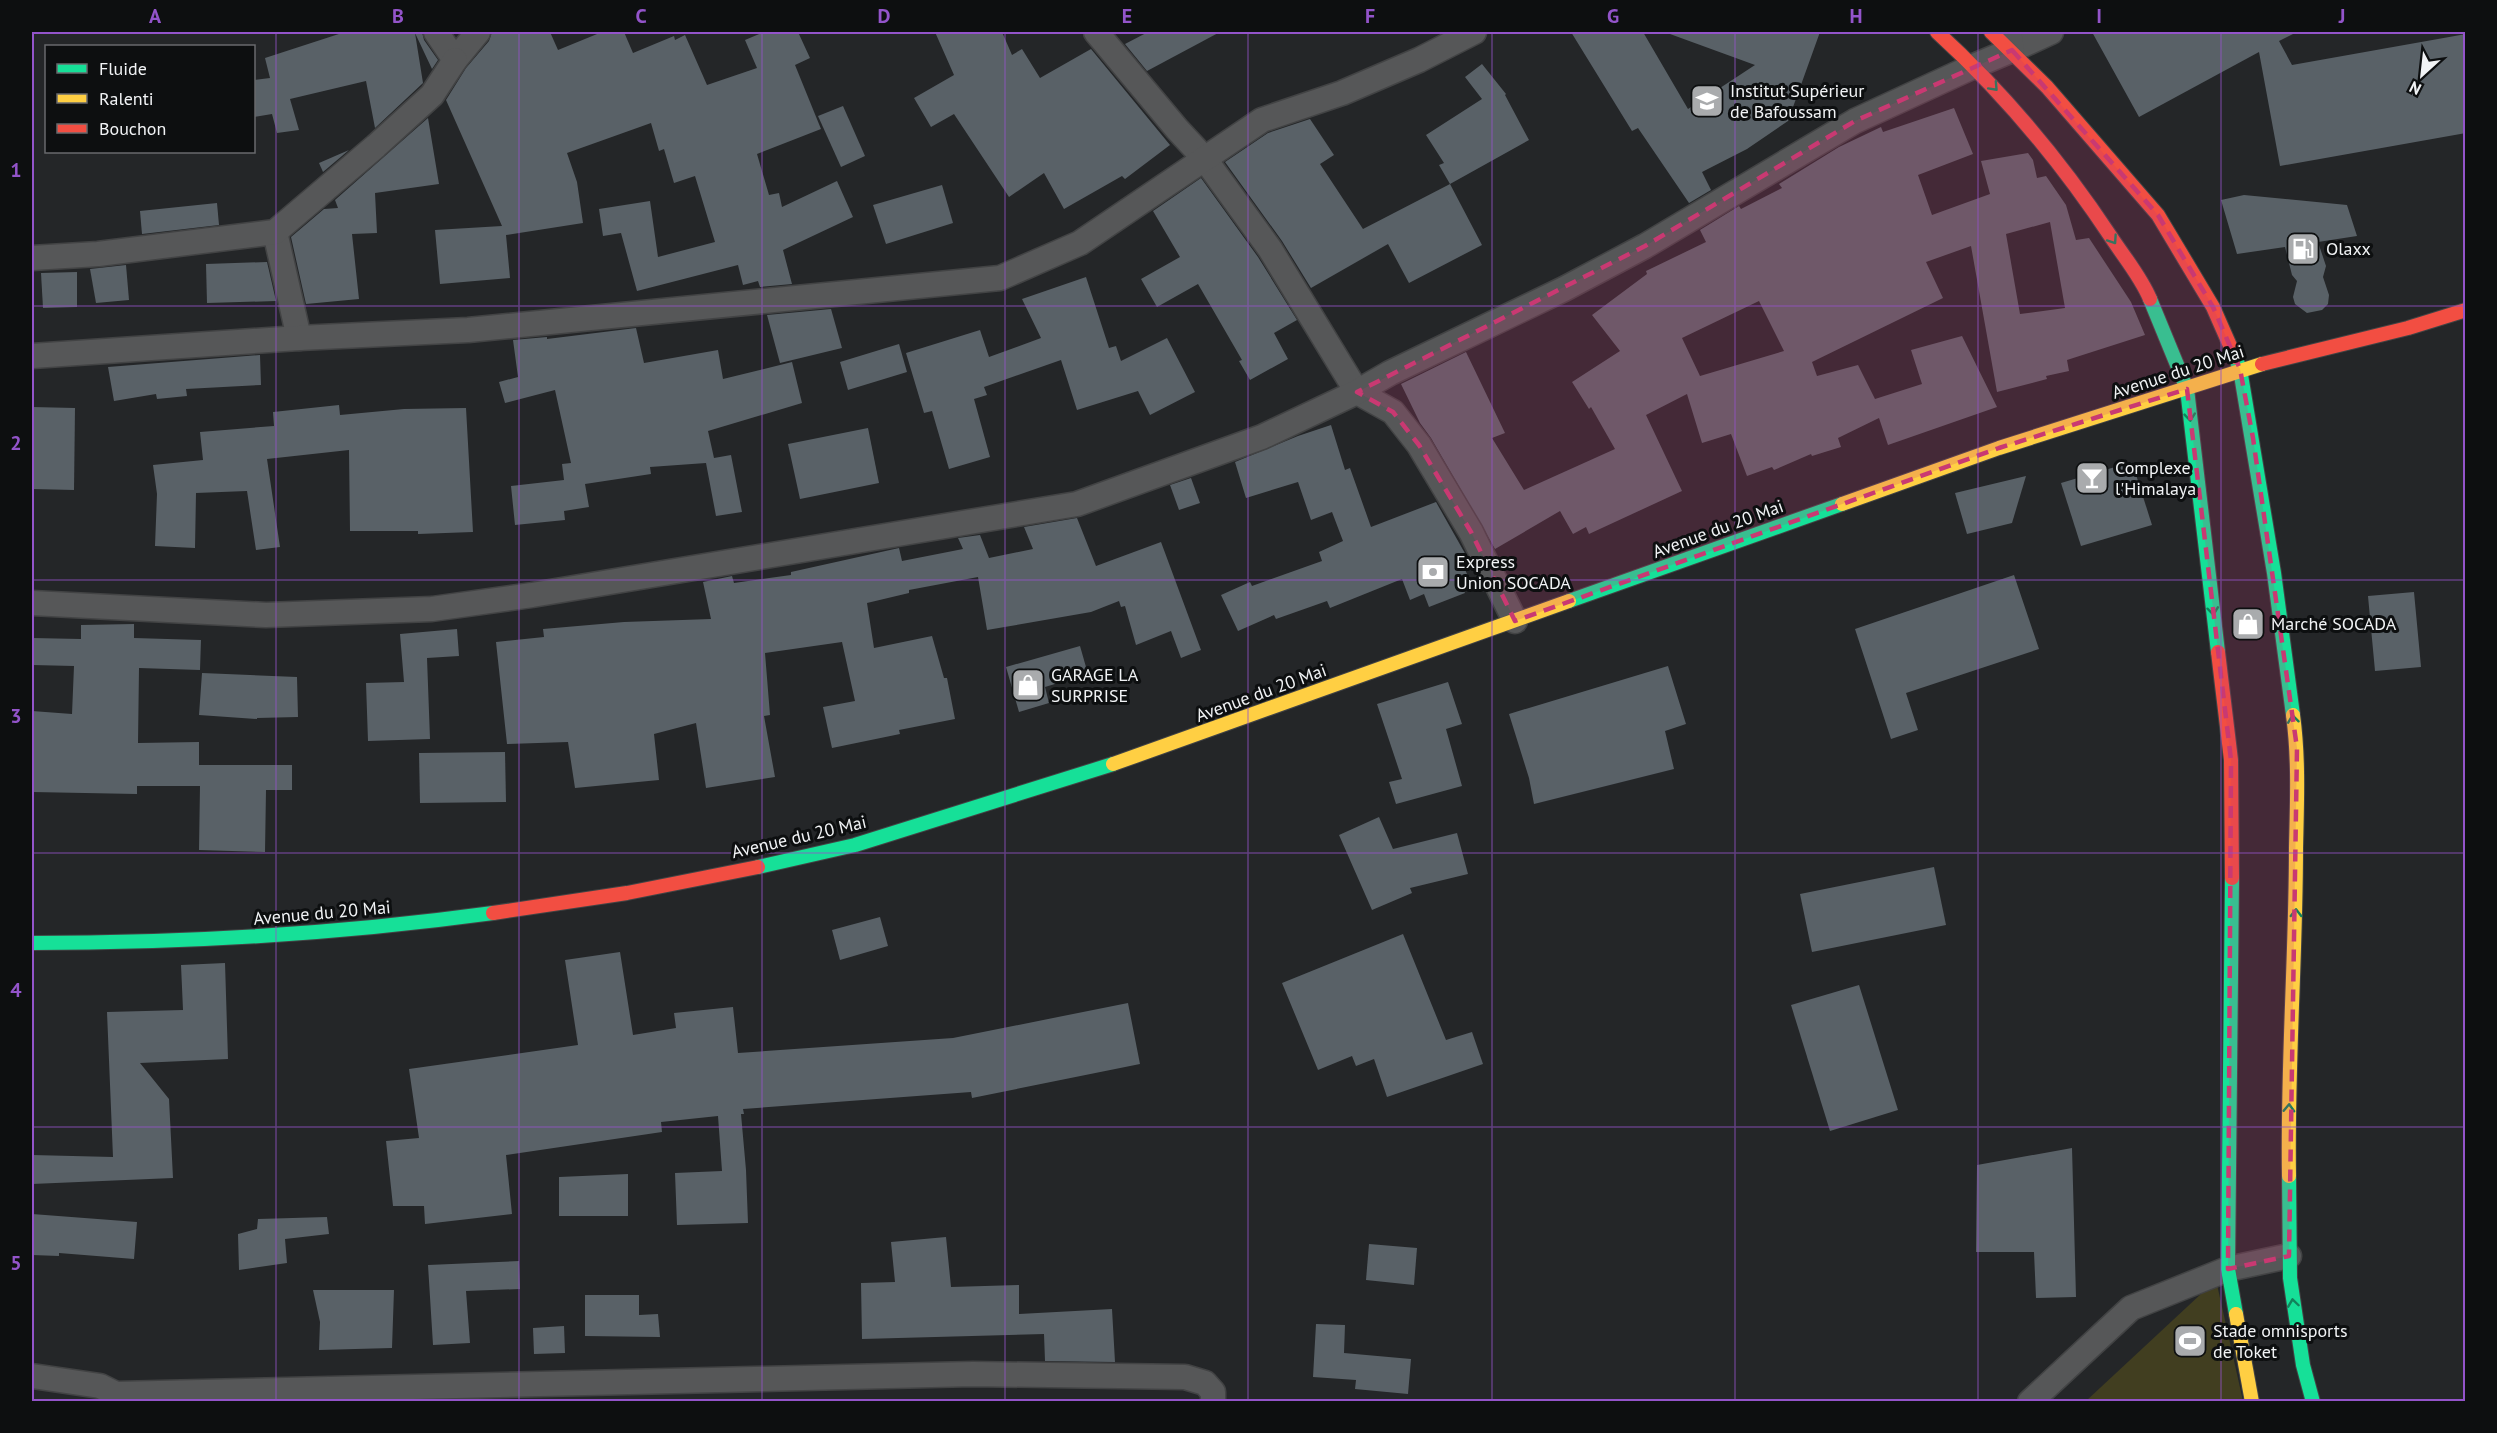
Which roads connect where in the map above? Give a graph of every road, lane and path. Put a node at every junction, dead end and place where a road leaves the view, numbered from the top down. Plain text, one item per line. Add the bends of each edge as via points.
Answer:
1 (436, 32) edge
2 (478, 32) edge
3 (1096, 32) edge
4 (1474, 32) edge
5 (1937, 32) edge
6 (1991, 32) edge
7 (2051, 32) edge
8 (2011, 41) edge
9 (455, 60) junction
10 (1974, 66) junction
11 (1204, 158) junction
12 (275, 232) junction
13 (32, 258) edge
14 (2466, 310) edge
15 (299, 338) junction
16 (32, 356) edge
17 (2240, 369) junction
18 (2187, 389) junction
19 (1357, 392) junction
20 (32, 603) edge
21 (1515, 621) junction
22 (32, 943) edge
23 (2289, 1256) junction
24 (2228, 1269) junction
25 (32, 1376) edge
26 (116, 1398) edge
27 (1213, 1401) edge
28 (2030, 1401) edge
29 (2252, 1401) edge
30 (2313, 1401) edge

1 - 9 street
2 - 9 street
3 - 11 street
4 - 11 street via 1342,93 1262,120
5 - 10 main road
6 - 8 main road
7 - 8 street
8 - 10 street
8 - 17 main road via 2158,215 2213,307
9 - 12 street via 432,95
10 -> 18 main road via 2053,154 2148,293
10 - 19 street via 1855,121 1645,246
11 - 15 street via 1080,243 1000,278 468,330
11 - 19 street via 1270,249
12 - 13 street via 98,254
12 - 15 street
14 - 17 main road, Avenue du 20 Mai
15 - 16 street
17 - 18 main road, Avenue du 20 Mai
23 -> 17 main road via 2297,748 2274,573
18 - 21 main road, Avenue du 20 Mai via 2000,448
18 -> 24 main road via 2231,760
19 - 20 street via 1262,437 1077,504 532,596 432,609 266,615
19 - 21 street via 1393,412 1419,444 1471,532
21 - 22 main road, Avenue du 20 Mai via 1100,769 825,853 686,881 381,927 223,940
23 - 24 street
30 -> 23 main road via 2303,1365
24 - 28 street via 2131,1308
24 - 29 main road
25 - 26 street via 100,1386
26 - 27 street via 973,1374 1185,1377 1205,1383 1213,1392

